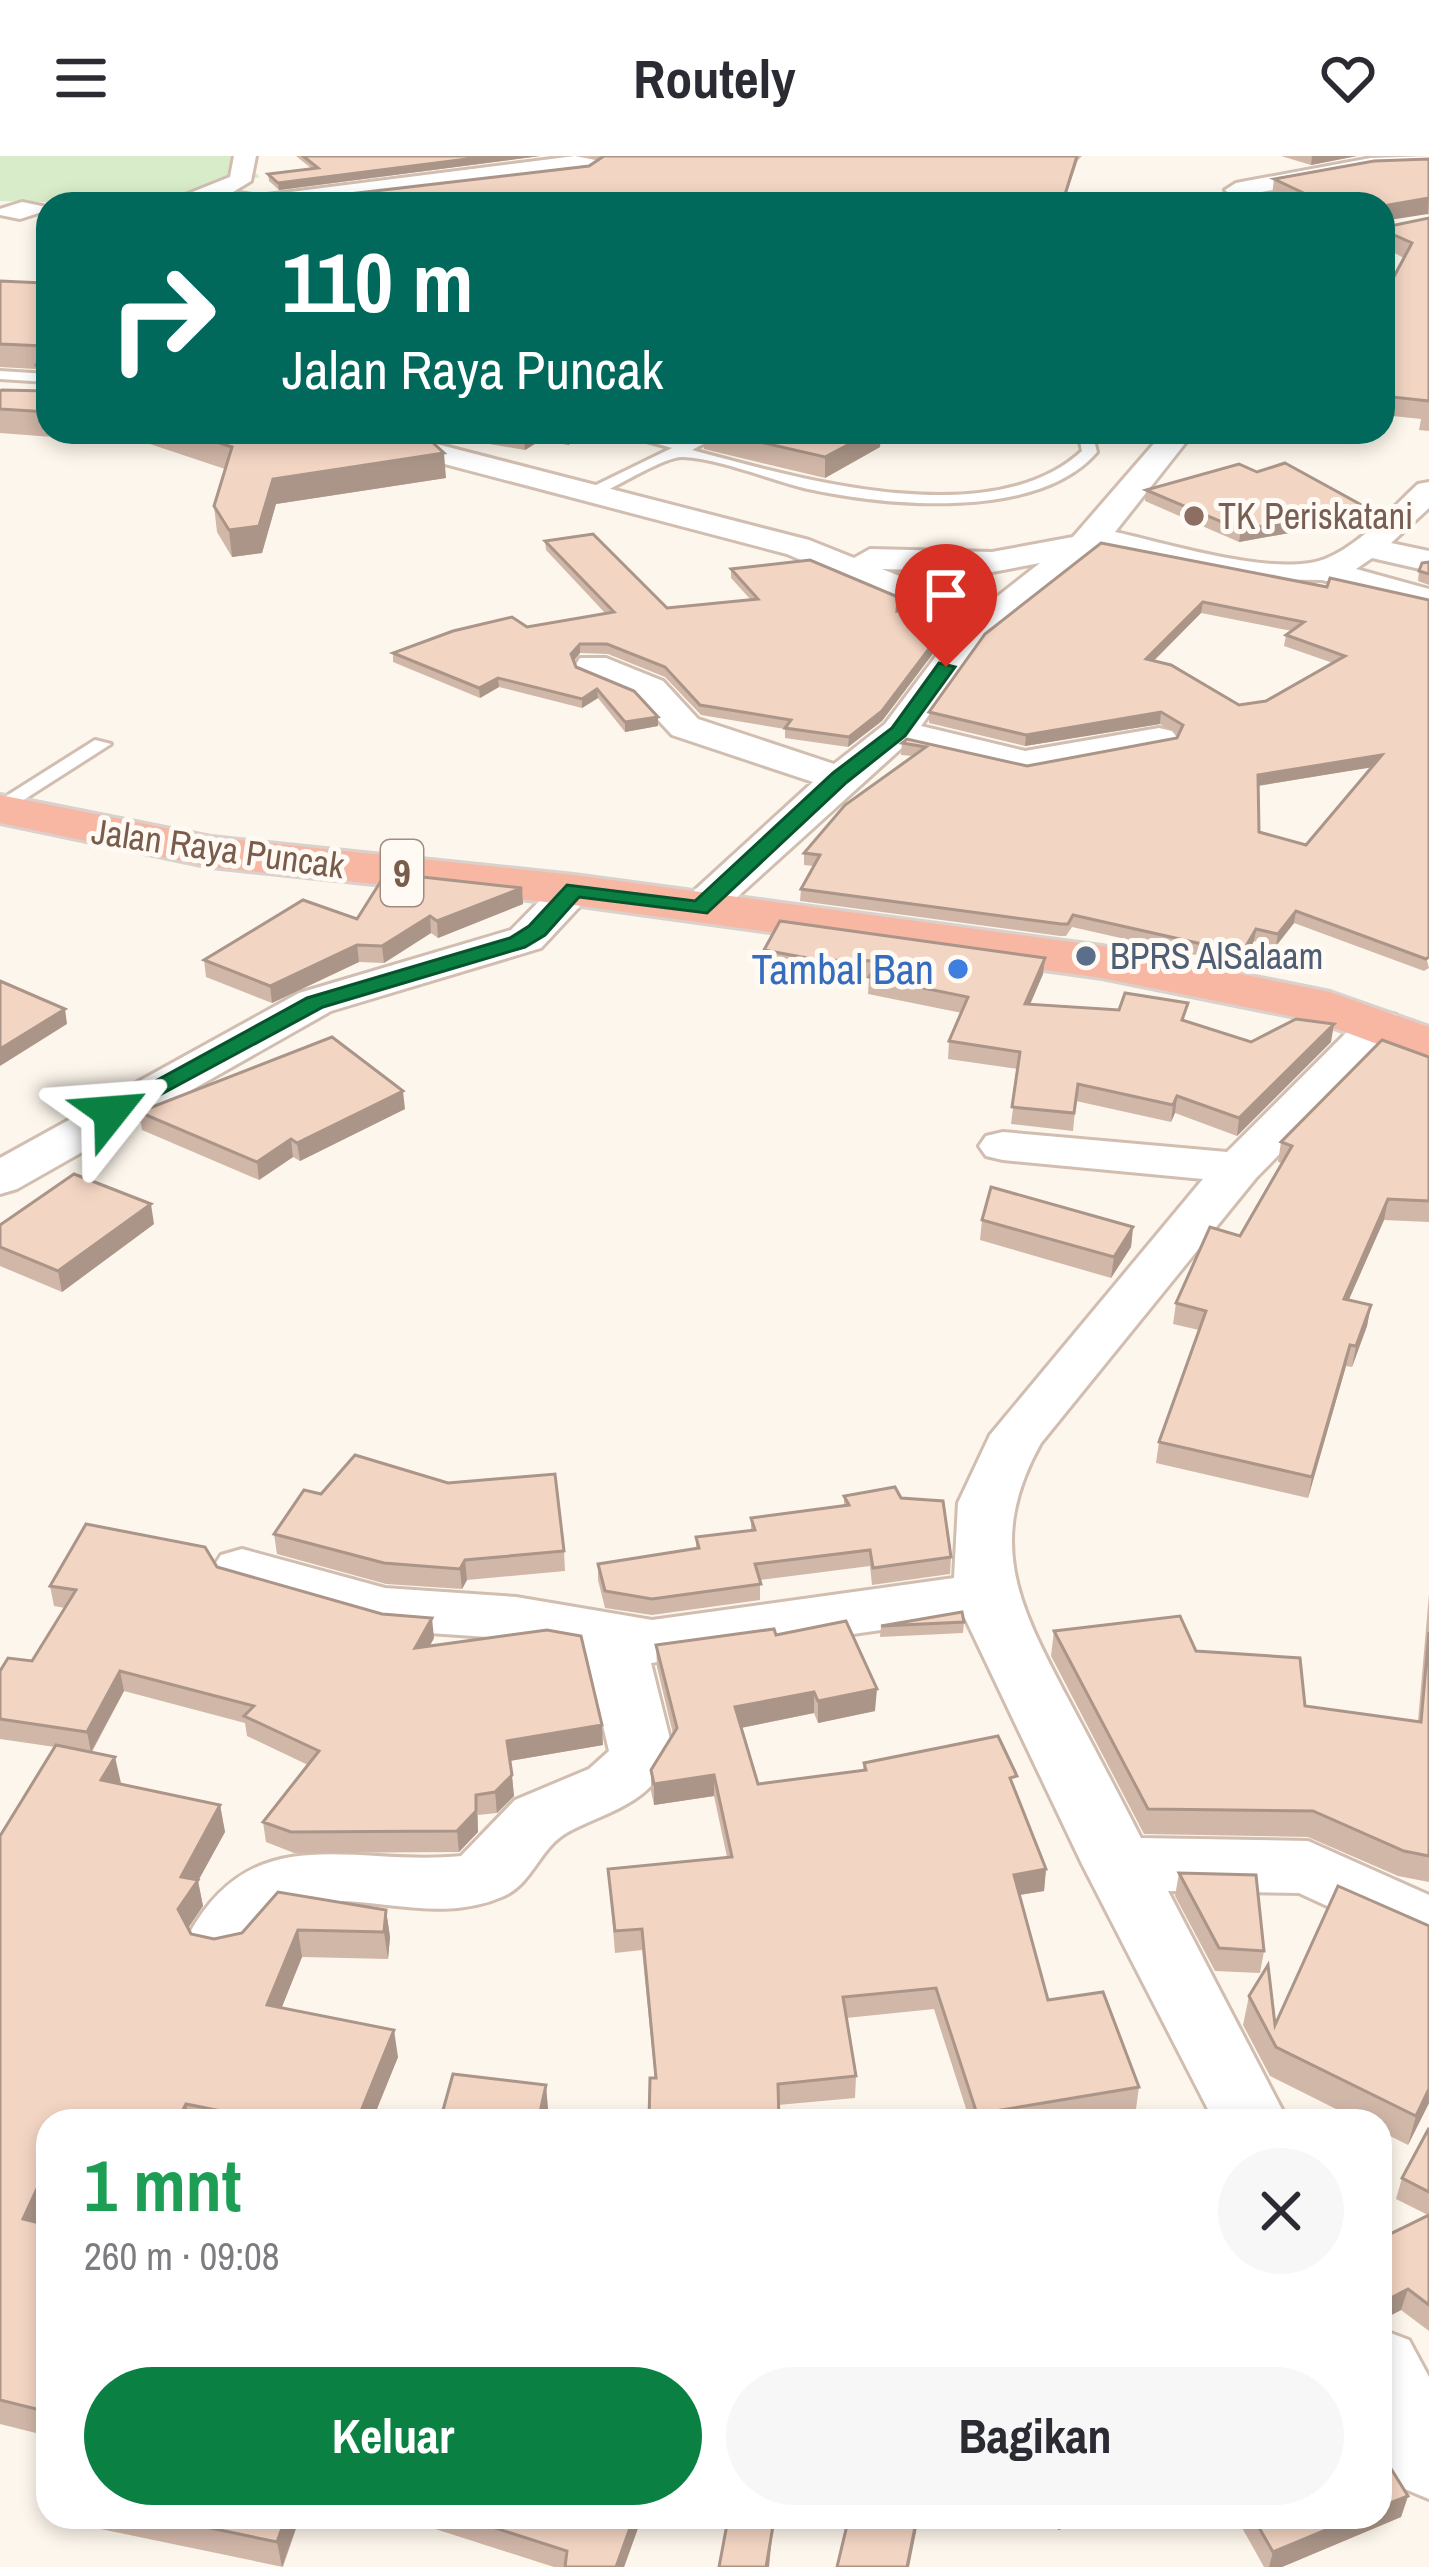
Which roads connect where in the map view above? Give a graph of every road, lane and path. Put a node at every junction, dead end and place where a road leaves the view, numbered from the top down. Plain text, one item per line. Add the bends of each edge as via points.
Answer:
1 (245, 156) edge
2 (589, 161) edge
3 (1429, 163) edge
4 (496, 178) junction
5 (220, 192) edge
6 (396, 192) edge
7 (517, 192) edge
8 (1239, 192) edge
9 (0, 375) edge
10 (36, 377) edge
11 (0, 400) edge
12 (36, 402) edge
13 (405, 444) edge
14 (664, 444) edge
15 (693, 444) edge
16 (1088, 444) edge
17 (1179, 444) edge
18 (682, 449) junction
19 (595, 491) junction
20 (1429, 491) edge
21 (1090, 541) junction
22 (1364, 548) junction
23 (820, 556) junction
24 (1429, 560) edge
25 (1324, 571) junction
26 (1422, 598) edge
27 (969, 635) junction
28 (593, 666) dead end
29 (898, 732) junction
30 (1159, 739) edge
31 (101, 744) dead end
32 (840, 778) junction
33 (0, 809) edge
34 (574, 890) junction
35 (700, 908) junction
36 (1405, 1035) edge
37 (1003, 1146) dead end
38 (1239, 1168) junction
39 (0, 1179) edge
40 (242, 1569) edge
41 (985, 1594) junction
42 (614, 1638) junction
43 (1116, 1864) junction
44 (1429, 1926) edge
45 (222, 1938) edge
46 (1245, 2109) edge
47 (1392, 2389) edge
48 (1429, 2459) edge

1 - 5 street via 240,181
2 - 4 street
3 - 8 street via 1371,165
4 - 6 street
4 - 7 street
9 - 10 lane
11 - 12 street
13 - 19 street
14 - 18 lane
15 - 18 lane
16 - 18 lane via 1078,464 968,501 853,494
17 - 21 street
18 - 19 lane
19 - 23 street
20 - 22 street
21 - 23 street via 992,562
21 - 25 street
21 - 27 street
22 - 24 street
22 - 25 street
23 - 27 street via 942,605
25 - 26 street
27 - 29 street
28 - 32 street via 650,688 685,727
29 - 30 street via 1025,762
29 - 32 street
31 - 33 lane
32 - 35 street
33 - 34 highway, Jalan Raya Puncak / 9 via 211,852
34 - 35 highway, Jalan Raya Puncak / 9
34 - 39 street via 526,939 315,1003
35 - 36 highway, Jalan Raya Puncak / 9 via 1192,978 1289,997
36 - 38 street
37 - 38 street
38 - 41 street via 996,1469 978,1534
40 - 42 street via 352,1603 551,1623
41 - 42 street via 671,1640
41 - 43 street
42 - 45 street via 641,1751 625,1780 536,1819 506,1861 478,1878 272,1887
43 - 44 street via 1308,1867
43 - 46 street
47 - 48 street

